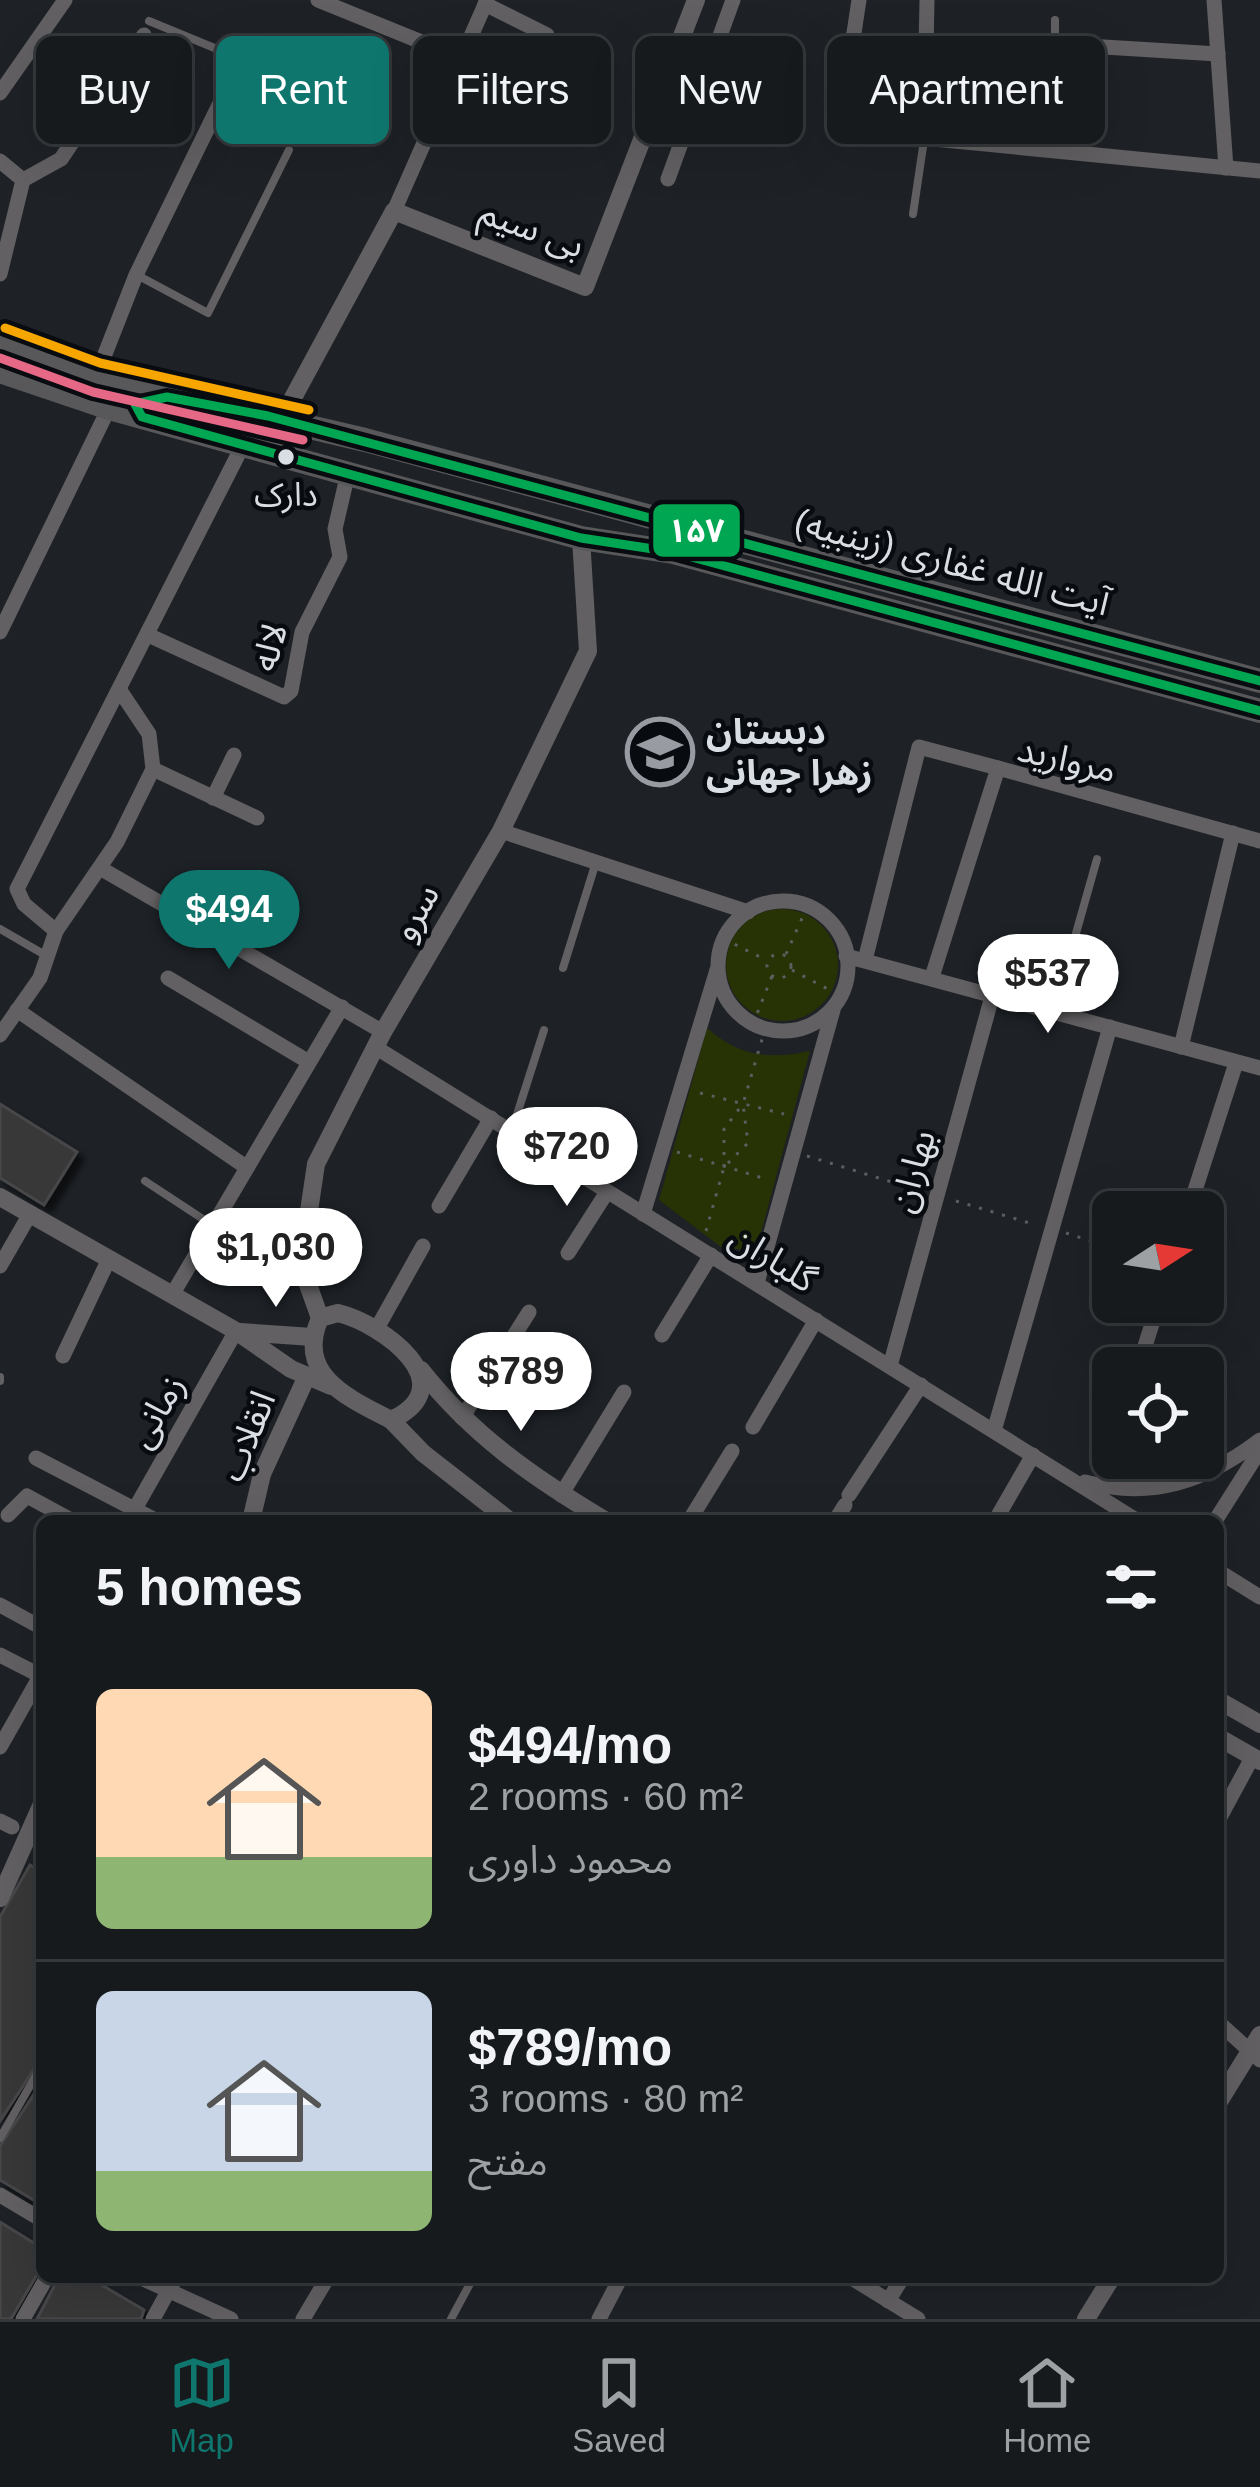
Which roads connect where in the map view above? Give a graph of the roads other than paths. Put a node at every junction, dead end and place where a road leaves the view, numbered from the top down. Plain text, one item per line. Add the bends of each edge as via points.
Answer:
1 (65, 0) edge
2 (318, 0) edge
3 (696, 0) edge
4 (734, 0) edge
5 (859, 0) edge
6 (927, 0) edge
7 (1214, 0) edge
8 (486, 2) edge
9 (1054, 20) dead end
10 (146, 28) joint
11 (547, 35) dead end
12 (471, 36) edge
13 (854, 36) edge
14 (926, 36) edge
15 (1054, 36) edge
16 (413, 39) edge
17 (1105, 47) edge
18 (216, 50) edge
19 (1218, 54) junction
20 (0, 93) edge
21 (216, 111) edge
22 (423, 144) edge
23 (923, 144) edge
24 (979, 144) edge
25 (289, 150) dead end
26 (0, 161) edge
27 (1226, 168) junction
28 (1260, 171) edge
29 (668, 179) dead end
30 (23, 180) junction
31 (394, 211) junction
32 (914, 214) dead end
33 (0, 274) edge
34 (136, 275) junction
35 (0, 342) edge
36 (0, 370) edge
37 (97, 377) junction
38 (49, 387) junction
39 (178, 397) junction
40 (109, 408) junction
41 (142, 418) junction
42 (281, 420) junction
43 (243, 445) junction
44 (348, 472) junction
45 (581, 538) junction
46 (0, 632) edge
47 (148, 635) junction
48 (1260, 682) edge
49 (121, 692) junction
50 (1260, 711) edge
51 (234, 755) dead end
52 (998, 768) junction
53 (152, 769) junction
54 (212, 798) junction
55 (256, 818) dead end
56 (500, 831) junction
57 (1233, 833) junction
58 (1260, 842) edge
59 (1096, 859) dead end
60 (596, 862) junction
61 (100, 868) junction
62 (748, 912) junction
63 (0, 929) edge
64 (56, 931) junction
65 (45, 955) junction
66 (846, 956) junction
67 (865, 960) junction
68 (718, 964) junction
69 (562, 968) dead end
70 (932, 976) junction
71 (167, 978) dead end
72 (993, 993) junction
73 (837, 1002) junction
74 (342, 1007) junction
75 (17, 1010) junction
76 (1054, 1011) junction
77 (1110, 1027) junction
78 (544, 1030) dead end
79 (0, 1035) edge
80 (379, 1039) junction
81 (1181, 1047) junction
82 (309, 1062) junction
83 (1237, 1063) junction
84 (1260, 1068) edge
85 (491, 1118) junction
86 (512, 1132) junction
87 (246, 1167) junction
88 (145, 1181) dead end
89 (1195, 1191) edge
90 (608, 1192) junction
91 (0, 1197) edge
92 (439, 1206) dead end
93 (30, 1214) junction
94 (643, 1214) junction
95 (212, 1225) junction
96 (423, 1246) dead end
97 (568, 1253) dead end
98 (711, 1255) junction
99 (109, 1261) junction
100 (0, 1266) edge
101 (757, 1283) junction
102 (172, 1294) junction
103 (529, 1312) dead end
104 (816, 1320) junction
105 (316, 1328) junction
106 (376, 1330) junction
107 (236, 1331) junction
108 (662, 1335) dead end
109 (62, 1356) dead end
110 (890, 1366) junction
111 (418, 1367) junction
112 (307, 1376) junction
113 (921, 1385) junction
114 (331, 1386) junction
115 (624, 1392) dead end
116 (462, 1418) junction
117 (392, 1420) junction
118 (753, 1427) dead end
119 (994, 1431) junction
120 (1260, 1440) edge
121 (1260, 1450) edge
122 (732, 1451) dead end
123 (1033, 1455) junction
124 (36, 1458) dead end
125 (1066, 1476) junction
126 (1103, 1479) edge
127 (1101, 1486) junction
128 (561, 1495) junction
129 (8, 1515) dead end
130 (62, 1515) edge
131 (129, 1515) edge
132 (132, 1515) edge
133 (252, 1515) edge
134 (502, 1515) edge
135 (596, 1515) edge
136 (693, 1515) edge
137 (838, 1515) edge
138 (998, 1515) edge
139 (1128, 1515) edge
140 (1219, 1515) edge
141 (1224, 1575) edge
142 (1260, 1597) edge
143 (0, 1605) edge
144 (36, 1625) edge
145 (0, 1655) edge
146 (36, 1672) edge
147 (36, 1683) edge
148 (1224, 1703) edge
149 (1260, 1724) edge
150 (1224, 1740) edge
151 (0, 1748) edge
152 (1256, 1758) edge
153 (1224, 1811) edge
154 (36, 1818) edge
155 (0, 1898) edge
156 (1224, 2026) edge
157 (1257, 2049) edge
158 (36, 2075) edge
159 (1224, 2095) edge
160 (0, 2138) edge
161 (0, 2195) edge
162 (36, 2216) edge
163 (43, 2283) edge
164 (150, 2283) edge
165 (173, 2283) edge
166 (324, 2283) edge
167 (470, 2283) edge
168 (618, 2283) edge
169 (860, 2283) edge
170 (899, 2283) edge
171 (1108, 2283) edge
172 (167, 2293) junction
173 (888, 2301) junction
174 (22, 2319) edge
175 (153, 2319) edge
176 (231, 2319) edge
177 (303, 2319) edge
178 (451, 2319) edge
179 (599, 2319) edge
180 (918, 2319) edge
181 (1086, 2319) edge

1 - 20 street
2 - 16 street
3 - 31 street, بی سیم via 585,287
4 - 29 street
5 - 13 street
6 - 14 street
7 - 19 street
8 - 11 street
8 - 12 street
9 - 15 lane
10 - 18 lane
10 - 30 street via 61,159
17 - 19 street
19 - 27 street
21 - 34 street
22 - 31 street
23 - 32 lane
24 - 27 street
25 - 34 lane via 208,313
26 - 30 street
27 - 28 street
30 - 33 street
31 - 42 street
34 - 37 street
35 - 37 main road, آیت الله غفاری (زینبیه)
36 - 38 main road, آیت الله غفاری (زینبیه)
37 - 38 main road via 89,392
37 - 39 main road, آیت الله غفاری (زینبیه)
38 - 40 main road, آیت الله غفاری (زینبیه)
39 - 41 main road via 139,399
39 - 42 main road, آیت الله غفاری (زینبیه)
40 - 41 main road, آیت الله غفاری (زینبیه)
40 - 46 street
41 - 43 main road, آیت الله غفاری (زینبیه)
42 - 48 main road, آیت الله غفاری (زینبیه)
43 - 44 main road, آیت الله غفاری (زینبیه)
43 - 47 street
44 - 45 main road, آیت الله غفاری (زینبیه)
44 - 47 street, لاله via 335,530 340,557 302,632 291,692 284,697
45 - 50 main road, آیت الله غفاری (زینبیه) via 673,551
45 - 56 street, سرو via 588,651
47 - 49 street
49 - 53 street via 149,734
49 - 64 street via 17,889
51 - 54 street
52 - 57 street, مروارید
52 - 67 street via 920,747
52 - 70 street, مروارید
53 - 54 street
53 - 61 street
54 - 55 street
56 - 60 street
56 - 80 street, سرو
57 - 58 street, مروارید
57 - 81 street
59 - 76 lane
60 - 62 street
60 - 69 lane
61 - 64 street
61 - 74 street, گلباران
62 - 66 street via 779,901 807,907 834,926
62 - 68 street via 724,939
63 - 65 lane
64 - 65 street
65 - 75 street
66 - 67 street
66 - 73 street
67 - 70 street
68 - 73 street via 723,992 759,1026 796,1031
68 - 94 street
70 - 72 street
71 - 82 street
72 - 76 street
72 - 110 street, بهاران
73 - 101 street
74 - 80 street, گلباران
74 - 82 street
75 - 79 street
75 - 87 street
76 - 77 street
77 - 81 street
77 - 119 street
78 - 86 lane
80 - 85 street, گلباران
80 - 105 street, سرو via 316,1164 306,1203 301,1265
81 - 83 street
82 - 87 street
83 - 84 street
83 - 89 street
85 - 86 street, گلباران
85 - 92 street
86 - 90 street, گلباران
87 - 95 street
88 - 95 lane
90 - 94 street, گلباران
90 - 97 street
91 - 93 street
93 - 99 street
93 - 100 street
94 - 98 street, گلباران
95 - 102 street
96 - 106 street
98 - 101 street, گلباران
98 - 108 street
99 - 102 street
99 - 109 street
101 - 104 street, گلباران
102 - 107 street
103 - 116 street
104 - 110 street, گلباران
104 - 118 street
105 - 106 street via 338,1313
105 - 107 street
105 - 114 street, سرو via 320,1374
106 - 111 street
107 - 112 street
107 - 132 street, زمانی
110 - 113 street, گلباران
111 - 116 street
111 - 117 street via 418,1402
112 - 114 street
112 - 133 street, انقلاب via 262,1474
113 - 119 street, گلباران
113 - 137 street
114 - 117 street
115 - 128 street
116 - 128 street
117 - 134 street
119 - 123 street, گلباران
120 - 127 street via 1217,1472 1163,1489
121 - 140 street
122 - 136 street
123 - 125 street, گلباران
123 - 138 street
124 - 131 street
125 - 127 street
125 - 139 street, گلباران
126 - 127 street
128 - 135 street
129 - 130 street via 27,1496
141 - 142 street
143 - 144 street
145 - 146 street
147 - 151 street
148 - 149 street
150 - 152 street
152 - 153 street
154 - 155 street
156 - 157 street
157 - 159 street
158 - 160 lane
161 - 162 street
163 - 174 street
164 - 172 street
165 - 172 street
166 - 177 street
167 - 178 lane
168 - 179 street
169 - 173 street
170 - 173 street
171 - 181 street
172 - 175 street
172 - 176 street
173 - 180 street

